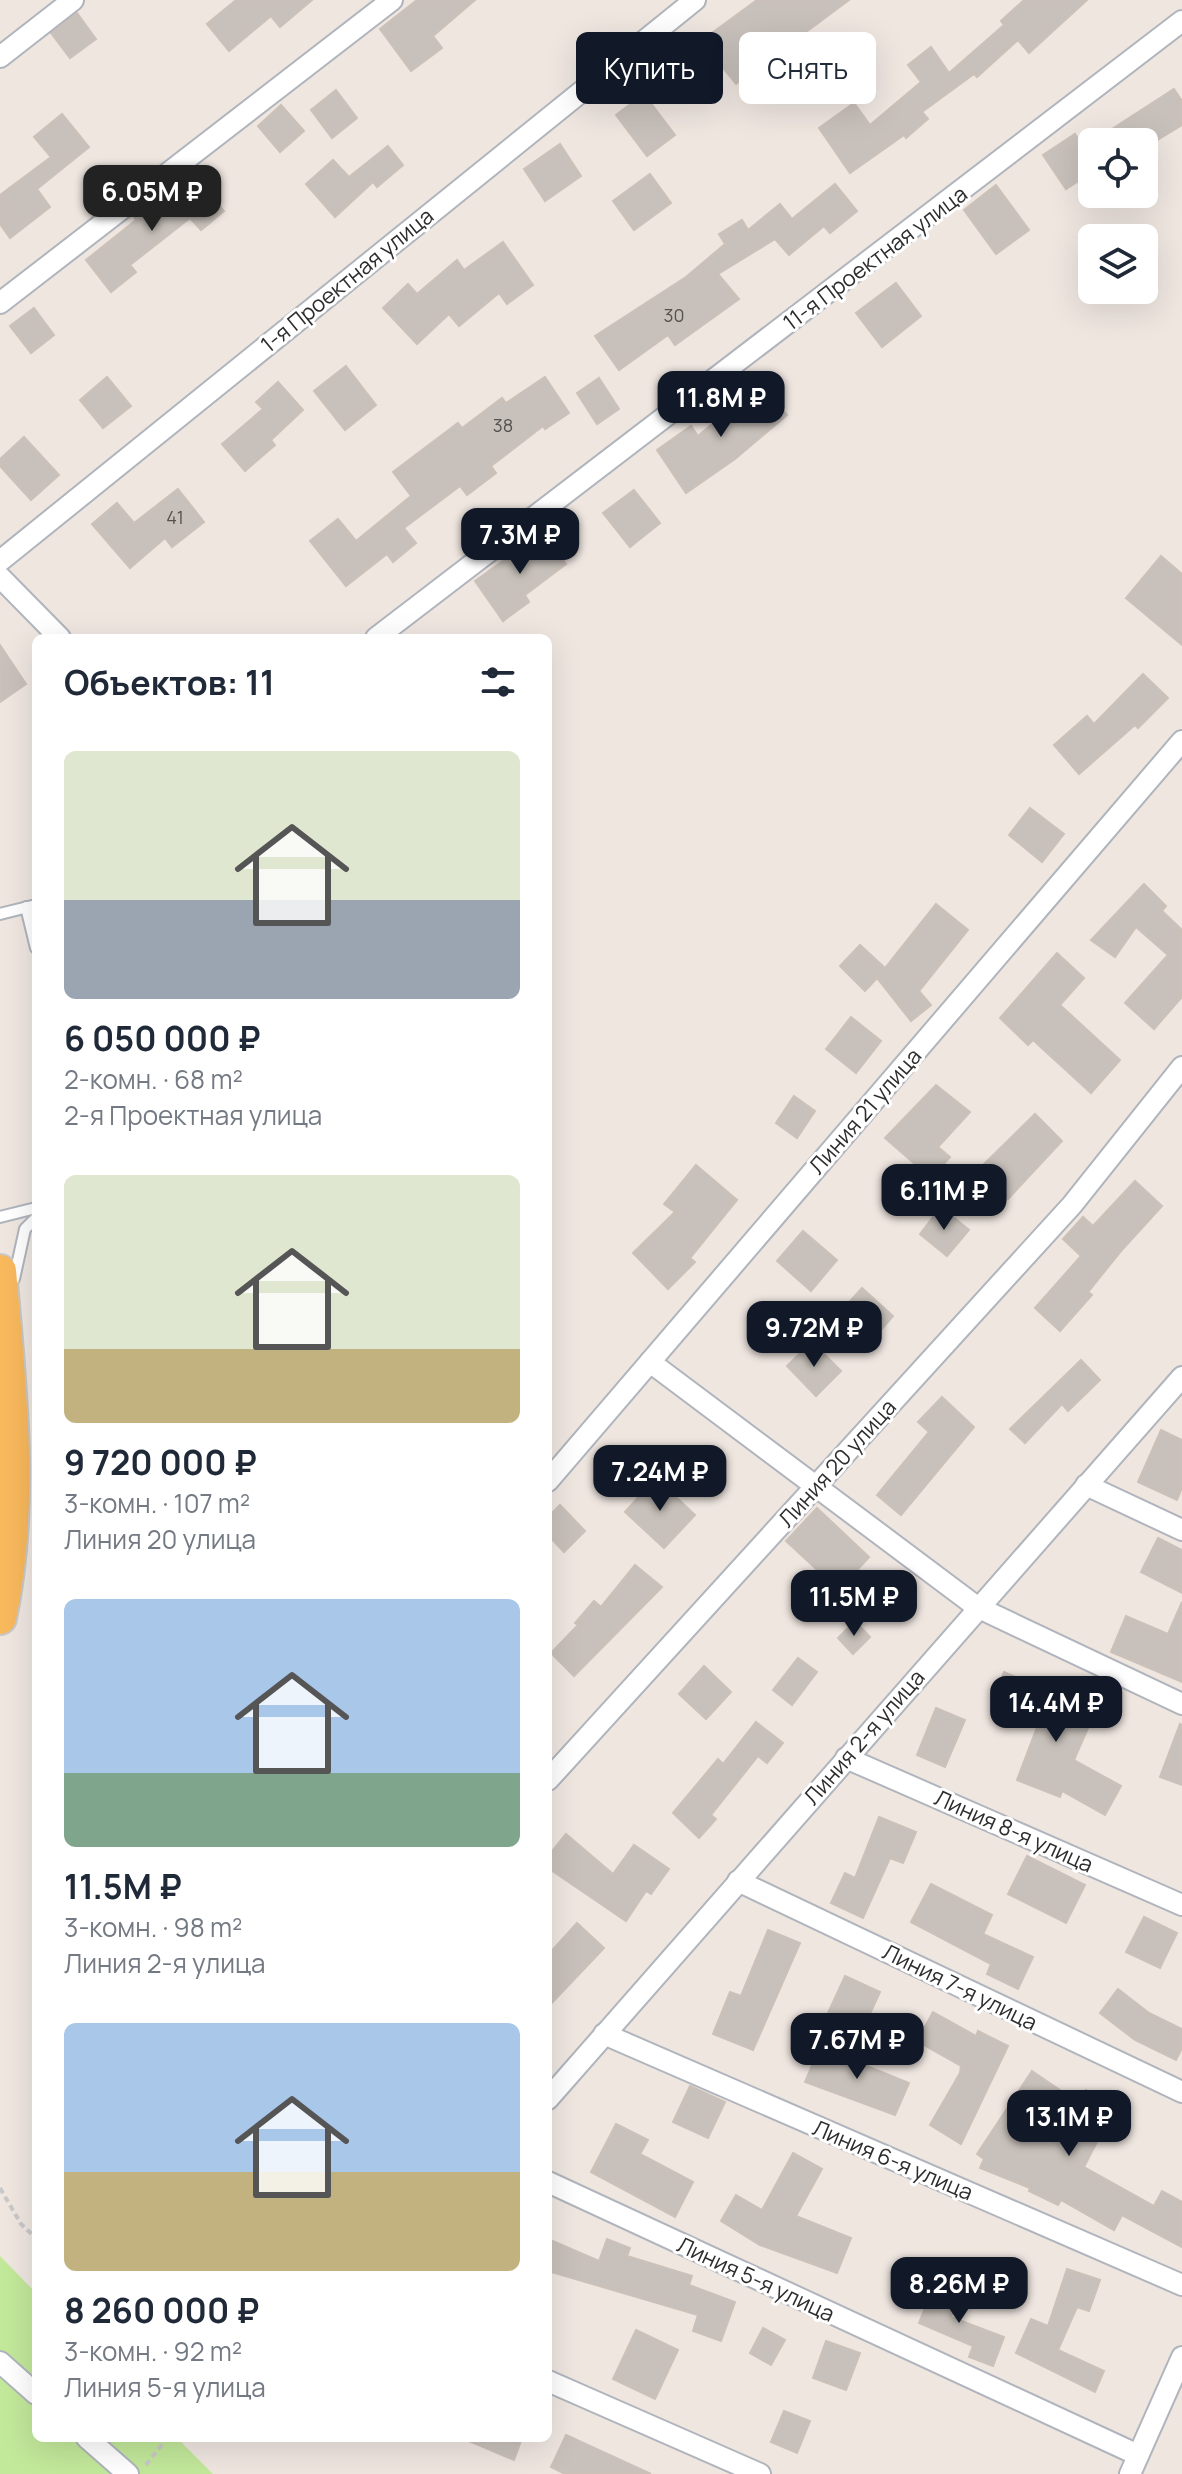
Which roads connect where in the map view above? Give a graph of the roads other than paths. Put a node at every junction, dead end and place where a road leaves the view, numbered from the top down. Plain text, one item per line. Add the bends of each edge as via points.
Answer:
1 (73, 0) edge
2 (392, 0) edge
3 (695, 0) edge
4 (1182, 21) edge
5 (0, 57) edge
6 (0, 303) edge
7 (0, 561) edge
8 (0, 577) edge
9 (56, 634) edge
10 (381, 634) edge
11 (1182, 741) edge
12 (31, 906) edge
13 (0, 914) edge
14 (1182, 1067) edge
15 (32, 1209) edge
16 (0, 1217) edge
17 (32, 1222) edge
18 (0, 1271) edge
19 (650, 1362) junction
20 (1182, 1377) edge
21 (11, 1393) junction
22 (552, 1476) edge
23 (1086, 1485) junction
24 (814, 1487) junction
25 (1182, 1530) edge
26 (977, 1607) junction
27 (0, 1618) edge
28 (1182, 1704) edge
29 (846, 1758) junction
30 (552, 1776) edge
31 (738, 1881) junction
32 (1182, 1905) edge
33 (604, 2034) junction
34 (1182, 2092) edge
35 (552, 2094) edge
36 (552, 2184) edge
37 (1182, 2285) edge
38 (1182, 2357) edge
39 (0, 2362) edge
40 (552, 2383) edge
41 (32, 2390) edge
42 (92, 2442) edge
43 (1134, 2465) edge
44 (128, 2474) edge
45 (760, 2474) edge

1 - 5 street
2 - 6 street
3 - 7 street, 1-я Проектная улица
4 - 10 street, 11-я Проектная улица
8 - 9 street
11 - 19 street, Линия 21 улица
12 - 13 lane
14 - 24 street, Линия 20 улица via 1072,1205
15 - 16 lane
17 - 21 lane via 16,1261
18 - 21 main road
19 - 22 street, Линия 21 улица
19 - 24 street
20 - 23 street, Линия 2-я улица
21 - 27 main road via 15,1451 9,1576
23 - 25 street
23 - 26 street, Линия 2-я улица
24 - 26 street
24 - 30 street, Линия 20 улица
26 - 28 street
26 - 29 street, Линия 2-я улица
29 - 31 street, Линия 2-я улица
29 - 32 street, Линия 8-я улица
31 - 33 street, Линия 2-я улица
31 - 34 street, Линия 7-я улица
33 - 35 street, Линия 2-я улица
33 - 37 street, Линия 6-я улица
36 - 43 street, Линия 5-я улица
38 - 43 street
39 - 41 street
40 - 45 street
42 - 44 street

